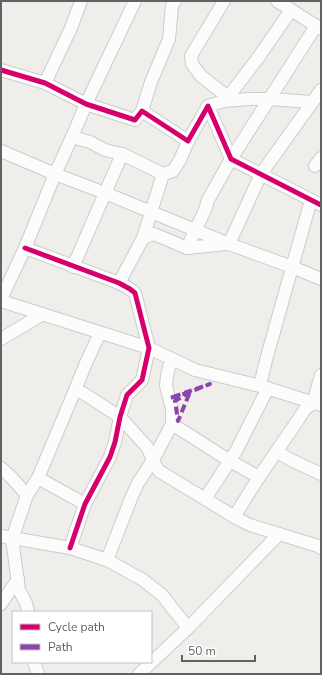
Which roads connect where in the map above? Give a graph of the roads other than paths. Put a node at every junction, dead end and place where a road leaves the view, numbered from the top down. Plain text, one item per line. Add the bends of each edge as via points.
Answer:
1 (81, 1) edge
2 (135, 1) edge
3 (175, 1) edge
4 (224, 1) edge
5 (277, 1) edge
6 (291, 10) junction
7 (318, 27) edge
8 (1, 70) edge
9 (45, 83) junction
10 (321, 90) edge
11 (226, 99) junction
12 (269, 100) junction
13 (312, 102) junction
14 (86, 104) junction
15 (208, 106) junction
16 (142, 110) junction
17 (72, 137) junction
18 (188, 141) junction
19 (1, 151) edge
20 (122, 154) junction
21 (231, 159) junction
22 (55, 174) junction
23 (163, 174) junction
24 (261, 174) junction
25 (105, 192) junction
26 (316, 202) edge
27 (151, 212) junction
28 (196, 230) junction
29 (143, 238) junction
30 (229, 244) junction
31 (25, 248) junction
32 (187, 248) junction
33 (73, 267) junction
34 (292, 267) junction
35 (321, 279) edge
36 (119, 283) junction
37 (1, 300) edge
38 (43, 314) junction
39 (100, 333) junction
40 (1, 339) edge
41 (149, 348) junction
42 (171, 359) junction
43 (321, 375) edge
44 (264, 387) junction
45 (75, 390) junction
46 (317, 404) edge
47 (120, 417) junction
48 (172, 424) junction
49 (277, 452) junction
50 (153, 460) junction
51 (230, 461) junction
52 (1, 468) edge
53 (321, 474) edge
54 (259, 477) junction
55 (38, 478) junction
56 (28, 495) junction
57 (205, 499) junction
58 (85, 504) junction
59 (234, 517) junction
60 (279, 534) junction
61 (7, 538) edge
62 (320, 544) edge
63 (70, 548) junction
64 (107, 560) junction
65 (18, 579) junction
66 (1, 604) edge
67 (28, 611) edge
68 (188, 628) junction
69 (152, 662) edge
70 (34, 663) edge
71 (151, 663) edge
72 (38, 674) edge
73 (139, 674) edge

1 - 9 street
2 - 14 street
3 - 16 street via 172,6 170,39
4 - 11 street via 191,56 192,64 201,76
5 - 6 street
6 - 7 street
6 - 11 street
7 - 12 street
8 - 9 street
9 - 14 street
10 - 13 street
11 - 12 street
11 - 15 street
12 - 13 street
12 - 21 street
13 - 24 street
14 - 16 street via 135,120
14 - 17 street
15 - 18 street
15 - 21 street
16 - 18 street
17 - 20 street
17 - 22 street
18 - 23 street via 173,171
19 - 22 street
20 - 23 street
20 - 25 street
21 - 24 street
21 - 28 street via 208,200
22 - 25 street
22 - 31 street
23 - 27 street
24 - 26 street
24 - 30 street
25 - 27 street
25 - 33 street
26 - 34 street
27 - 28 street
27 - 29 street
28 - 30 street
28 - 32 street
29 - 32 street via 154,234
29 - 36 street
30 - 32 street
30 - 34 street
31 - 33 street
31 - 37 street
33 - 36 street
34 - 35 street
34 - 44 street via 266,360
36 - 41 street via 135,293
37 - 38 street
38 - 39 street
38 - 40 street
39 - 41 street
39 - 45 street
41 - 42 street
41 - 47 street via 142,380 127,395
42 - 44 street via 195,370
42 - 48 street via 166,386 172,409
43 - 46 street
44 - 46 street
44 - 51 street via 244,436
45 - 47 street
45 - 55 street
46 - 49 street via 305,409
47 - 50 street via 147,447
47 - 58 street via 110,457
48 - 50 street
48 - 51 street
49 - 53 street
49 - 54 street
50 - 57 street via 159,471
50 - 64 street via 132,496
51 - 54 street
51 - 57 street
52 - 56 street
54 - 59 street
55 - 56 street
55 - 58 street
56 - 61 street
57 - 59 street
58 - 63 street
59 - 60 street
60 - 62 street
60 - 68 street
61 - 63 street
61 - 65 street
63 - 64 street
64 - 68 street via 143,580 162,595
65 - 66 street
65 - 67 street via 19,590
68 - 69 street
70 - 72 street
71 - 73 street

